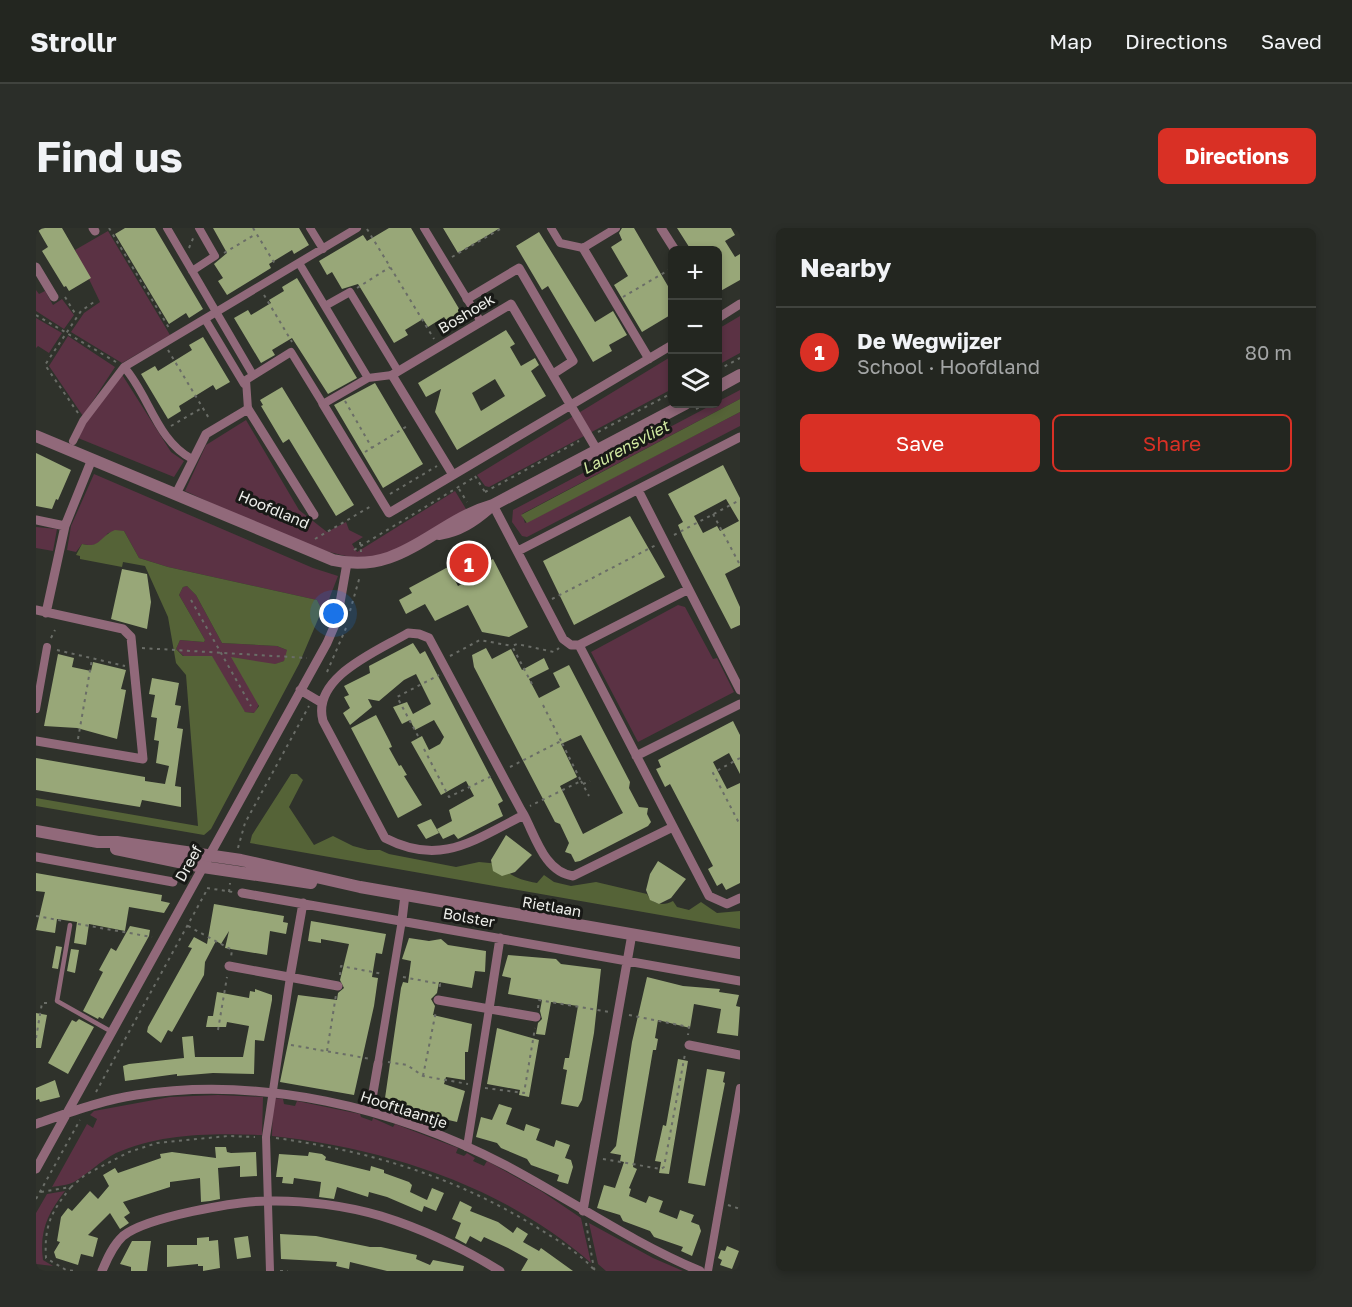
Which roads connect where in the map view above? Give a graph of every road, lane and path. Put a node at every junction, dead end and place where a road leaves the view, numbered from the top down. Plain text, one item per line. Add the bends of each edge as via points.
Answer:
1 (109, 228) edge
2 (168, 228) edge
3 (198, 228) edge
4 (253, 228) edge
5 (310, 228) edge
6 (357, 228) edge
7 (366, 228) edge
8 (424, 228) edge
9 (502, 228) edge
10 (550, 228) edge
11 (616, 228) edge
12 (661, 228) edge
13 (256, 234) junction
14 (672, 246) edge
15 (583, 248) junction
16 (322, 249) junction
17 (215, 256) junction
18 (185, 258) junction
19 (444, 262) junction
20 (299, 263) junction
21 (36, 267) edge
22 (390, 267) junction
23 (668, 270) edge
24 (192, 271) junction
25 (281, 275) junction
26 (259, 287) junction
27 (350, 292) junction
28 (54, 297) joint
29 (467, 299) junction
30 (94, 302) dead end
31 (615, 302) junction
32 (740, 304) edge
33 (325, 306) junction
34 (217, 312) junction
35 (36, 315) edge
36 (722, 315) edge
37 (77, 316) junction
38 (205, 319) junction
39 (481, 322) junction
40 (66, 332) junction
41 (174, 336) junction
42 (163, 343) junction
43 (439, 347) junction
44 (668, 347) edge
45 (291, 352) junction
46 (740, 358) edge
47 (649, 359) junction
48 (123, 367) junction
49 (722, 367) edge
50 (395, 373) junction
51 (553, 374) junction
52 (254, 375) junction
53 (740, 375) edge
54 (368, 378) junction
55 (244, 384) junction
56 (722, 384) edge
57 (340, 394) junction
58 (668, 395) edge
59 (323, 404) junction
60 (572, 406) junction
61 (202, 408) junction
62 (677, 408) edge
63 (248, 409) junction
64 (419, 420) junction
65 (83, 421) junction
66 (214, 428) junction
67 (164, 431) junction
68 (36, 436) edge
69 (589, 436) junction
70 (739, 438) edge
71 (73, 441) dead end
72 (372, 448) junction
73 (597, 450) junction
74 (355, 458) junction
75 (92, 459) junction
76 (192, 459) junction
77 (453, 476) junction
78 (459, 489) dead end
79 (638, 490) junction
80 (485, 492) junction
81 (176, 494) junction
82 (740, 500) edge
83 (493, 505) junction
84 (471, 508) dead end
85 (713, 514) junction
86 (314, 515) dead end
87 (36, 520) edge
88 (65, 526) junction
89 (670, 537) dead end
90 (360, 542) dead end
91 (656, 545) dead end
92 (361, 547) junction
93 (351, 551) dead end
94 (518, 551) junction
95 (347, 564) junction
96 (361, 564) junction
97 (740, 565) edge
98 (687, 590) junction
99 (191, 600) dead end
100 (545, 603) junction
101 (36, 610) edge
102 (46, 613) junction
103 (349, 616) dead end
104 (347, 625) dead end
105 (567, 641) junction
106 (579, 645) junction
107 (512, 646) junction
108 (47, 647) joint
109 (132, 647) junction
110 (221, 652) junction
111 (92, 658) junction
112 (309, 658) dead end
113 (441, 661) junction
114 (127, 667) dead end
115 (447, 671) junction
116 (324, 679) dead end
117 (532, 684) dead end
118 (300, 690) junction
119 (740, 690) edge
120 (318, 700) junction
121 (740, 704) edge
122 (543, 705) dead end
123 (251, 706) dead end
124 (36, 709) edge
125 (418, 736) dead end
126 (36, 741) edge
127 (561, 741) dead end
128 (77, 748) junction
129 (636, 756) junction
130 (740, 758) edge
131 (590, 781) dead end
132 (589, 796) dead end
133 (524, 815) junction
134 (740, 825) edge
135 (673, 827) junction
136 (36, 831) edge
137 (98, 842) junction
138 (209, 854) junction
139 (36, 857) edge
140 (235, 859) junction
141 (203, 867) junction
142 (232, 872) junction
143 (173, 882) dead end
144 (193, 885) junction
145 (360, 887) junction
146 (208, 888) junction
147 (229, 892) junction
148 (242, 893) joint
149 (405, 895) junction
150 (740, 898) edge
151 (303, 903) junction
152 (36, 916) edge
153 (402, 920) junction
154 (70, 925) dead end
155 (188, 926) junction
156 (632, 934) junction
157 (500, 938) junction
158 (163, 939) junction
159 (178, 942) junction
160 (740, 953) edge
161 (627, 961) junction
162 (229, 966) junction
163 (394, 976) junction
164 (290, 977) junction
165 (740, 981) edge
166 (338, 986) junction
167 (438, 1000) junction
168 (539, 1000) dead end
169 (57, 1001) junction
170 (489, 1008) junction
171 (536, 1017) junction
172 (218, 1030) dead end
173 (112, 1032) junction
174 (36, 1038) edge
175 (279, 1042) junction
176 (689, 1045) joint
177 (327, 1051) junction
178 (740, 1055) edge
179 (378, 1062) junction
180 (423, 1076) junction
181 (477, 1086) junction
182 (740, 1088) edge
183 (271, 1092) junction
184 (87, 1108) junction
185 (370, 1110) junction
186 (68, 1114) junction
187 (36, 1124) edge
188 (266, 1137) junction
189 (467, 1147) junction
190 (593, 1157) junction
191 (36, 1169) edge
192 (71, 1187) junction
193 (40, 1192) junction
194 (36, 1197) edge
195 (267, 1201) junction
196 (584, 1211) junction
197 (595, 1270) edge
198 (76, 1271) edge
199 (102, 1271) edge
200 (270, 1271) edge
201 (500, 1271) edge
202 (700, 1271) edge
203 (708, 1271) edge

1 - 41 path
2 - 18 street
3 - 17 street
3 - 18 path
4 - 13 path
5 - 16 street
6 - 16 street
7 - 22 path
8 - 19 street
9 - 19 path
10 - 15 street via 560,243
11 - 15 street
12 - 14 street
13 - 17 path
13 - 25 path
15 - 31 street
16 - 20 street
17 - 24 street
18 - 24 street
19 - 29 street
20 - 25 street
20 - 33 street
21 - 28 street
22 - 27 path
22 - 43 path
23 - 31 path
24 - 34 street
25 - 26 street
26 - 34 street
26 - 45 path via 296,349
27 - 33 street
27 - 50 street
28 - 37 path via 65,296
29 - 39 street
29 - 51 street via 519,268 573,361
30 - 37 path
31 - 47 street
32 - 36 street
33 - 54 street
34 - 38 street
34 - 52 street
35 - 40 path
37 - 40 path
38 - 41 street
38 - 55 street
39 - 43 street, Boshoek
39 - 51 street, Boshoek via 511,304
40 - 48 path
40 - 65 path via 45,365
41 - 42 street
42 - 48 street
42 - 61 path
43 - 50 street, Boshoek
44 - 47 street
45 - 52 street
45 - 59 street
46 - 49 path
47 - 60 street
48 - 65 street
48 - 67 street
50 - 54 street
50 - 64 street
51 - 60 street, Boshoek
52 - 55 street
53 - 56 street
54 - 57 street
55 - 63 street
57 - 59 street
57 - 72 path
58 - 69 path
59 - 74 street
60 - 69 street, Boshoek
60 - 77 street
61 - 66 path
61 - 67 path
62 - 73 street, Hoofdland
63 - 66 street
63 - 86 street
64 - 72 path
64 - 77 street
65 - 71 street
66 - 76 street via 200,442
67 - 76 street via 175,448
68 - 75 street, Hoofdland
69 - 73 street, Boshoek
69 - 80 path
70 - 79 street
72 - 74 path
73 - 83 street, Hoofdland
74 - 77 street via 389,513
75 - 81 street, Hoofdland
75 - 88 street
76 - 81 street
78 - 84 path
79 - 94 street
79 - 98 street
80 - 83 path
80 - 92 path via 475,477
81 - 95 street, Hoofdland
82 - 85 path
83 - 94 street
83 - 96 street, Hoofdland via 472,511 438,534 383,561
85 - 89 path
85 - 97 path
87 - 88 street
88 - 102 street
90 - 92 path
91 - 100 path
92 - 93 path
94 - 100 street
95 - 96 street, Hoofdland
95 - 118 street, Dreef via 333,631
96 - 103 path
98 - 106 street
98 - 119 street
99 - 110 path
100 - 105 street
101 - 102 street
102 - 109 street via 123,629 131,638
104 - 116 path
105 - 106 street
105 - 107 path via 555,652
106 - 129 street
107 - 113 path via 480,640
107 - 117 path
108 - 111 path
108 - 124 street
109 - 110 path
109 - 128 street via 143,759
110 - 112 path
110 - 123 path
111 - 114 path
111 - 128 path
113 - 115 street
113 - 120 street via 429,638 408,633 346,669
115 - 125 path via 397,697
115 - 133 street
118 - 120 street
118 - 138 street, Dreef
120 - 133 street via 323,721 385,838 395,844 443,852
120 - 140 path via 245,823
121 - 129 street
122 - 127 path
126 - 128 street
129 - 135 street
130 - 134 path via 713,773
131 - 132 path via 582,783
133 - 135 street via 550,866 561,875 573,876
135 - 150 street via 709,896 727,904
136 - 137 street, Rietlaan
137 - 138 street, Rietlaan
137 - 141 street, Rietlaan
138 - 140 street, Rietlaan
138 - 141 street, Dreef
139 - 143 street
140 - 145 street, Rietlaan
141 - 142 street, Rietlaan
141 - 144 street, Dreef
142 - 145 street, Rietlaan
142 - 147 path
144 - 146 path
144 - 158 street, Dreef
145 - 149 street, Rietlaan
146 - 147 path
146 - 155 path, Dreef
147 - 148 path
148 - 151 street, Bolster
149 - 153 street
149 - 156 street, Rietlaan
151 - 153 street, Bolster
151 - 164 street
152 - 158 path
153 - 157 street, Bolster
153 - 163 street
154 - 169 lane
155 - 159 path, Dreef
155 - 162 path via 232,950
156 - 160 street, Rietlaan
156 - 161 street
157 - 161 street, Bolster
157 - 170 street
158 - 159 path
158 - 173 street, Dreef
159 - 184 path, Dreef
161 - 165 street, Bolster
161 - 190 street
162 - 164 street
162 - 172 path
163 - 166 path via 341,966
163 - 167 path via 440,984
163 - 179 street
164 - 166 street
164 - 175 street
166 - 177 path
167 - 170 street
167 - 180 path
168 - 171 path
169 - 173 lane
169 - 174 path via 42,1004
170 - 171 street
170 - 181 street
171 - 181 path via 524,1093
173 - 186 street, Dreef
175 - 177 path
175 - 183 street
176 - 178 street
176 - 190 path via 664,1167
177 - 179 path
179 - 180 path via 406,1065
179 - 185 street
180 - 181 path
181 - 189 street
182 - 203 street
183 - 184 street, Hooftlaantje via 195,1089 135,1095
183 - 185 street, Hooftlaantje
183 - 188 street
184 - 186 street, Hooftlaantje
184 - 193 path, Dreef
185 - 189 street, Hooftlaantje
186 - 187 street, Hooftlaantje
186 - 191 street, Dreef
188 - 192 path via 228,1136 157,1143 129,1152 85,1175
188 - 195 street
188 - 197 path via 336,1147 423,1171 509,1210 566,1245
189 - 196 street, Hooftlaantje
190 - 196 street
192 - 193 path
192 - 198 path via 52,1211 45,1240 46,1258 66,1270
193 - 194 path, Dreef
195 - 199 street via 184,1213 138,1228 122,1237
195 - 200 street
195 - 201 street via 378,1215 472,1253
196 - 197 path
196 - 202 street, Hooftlaantje

